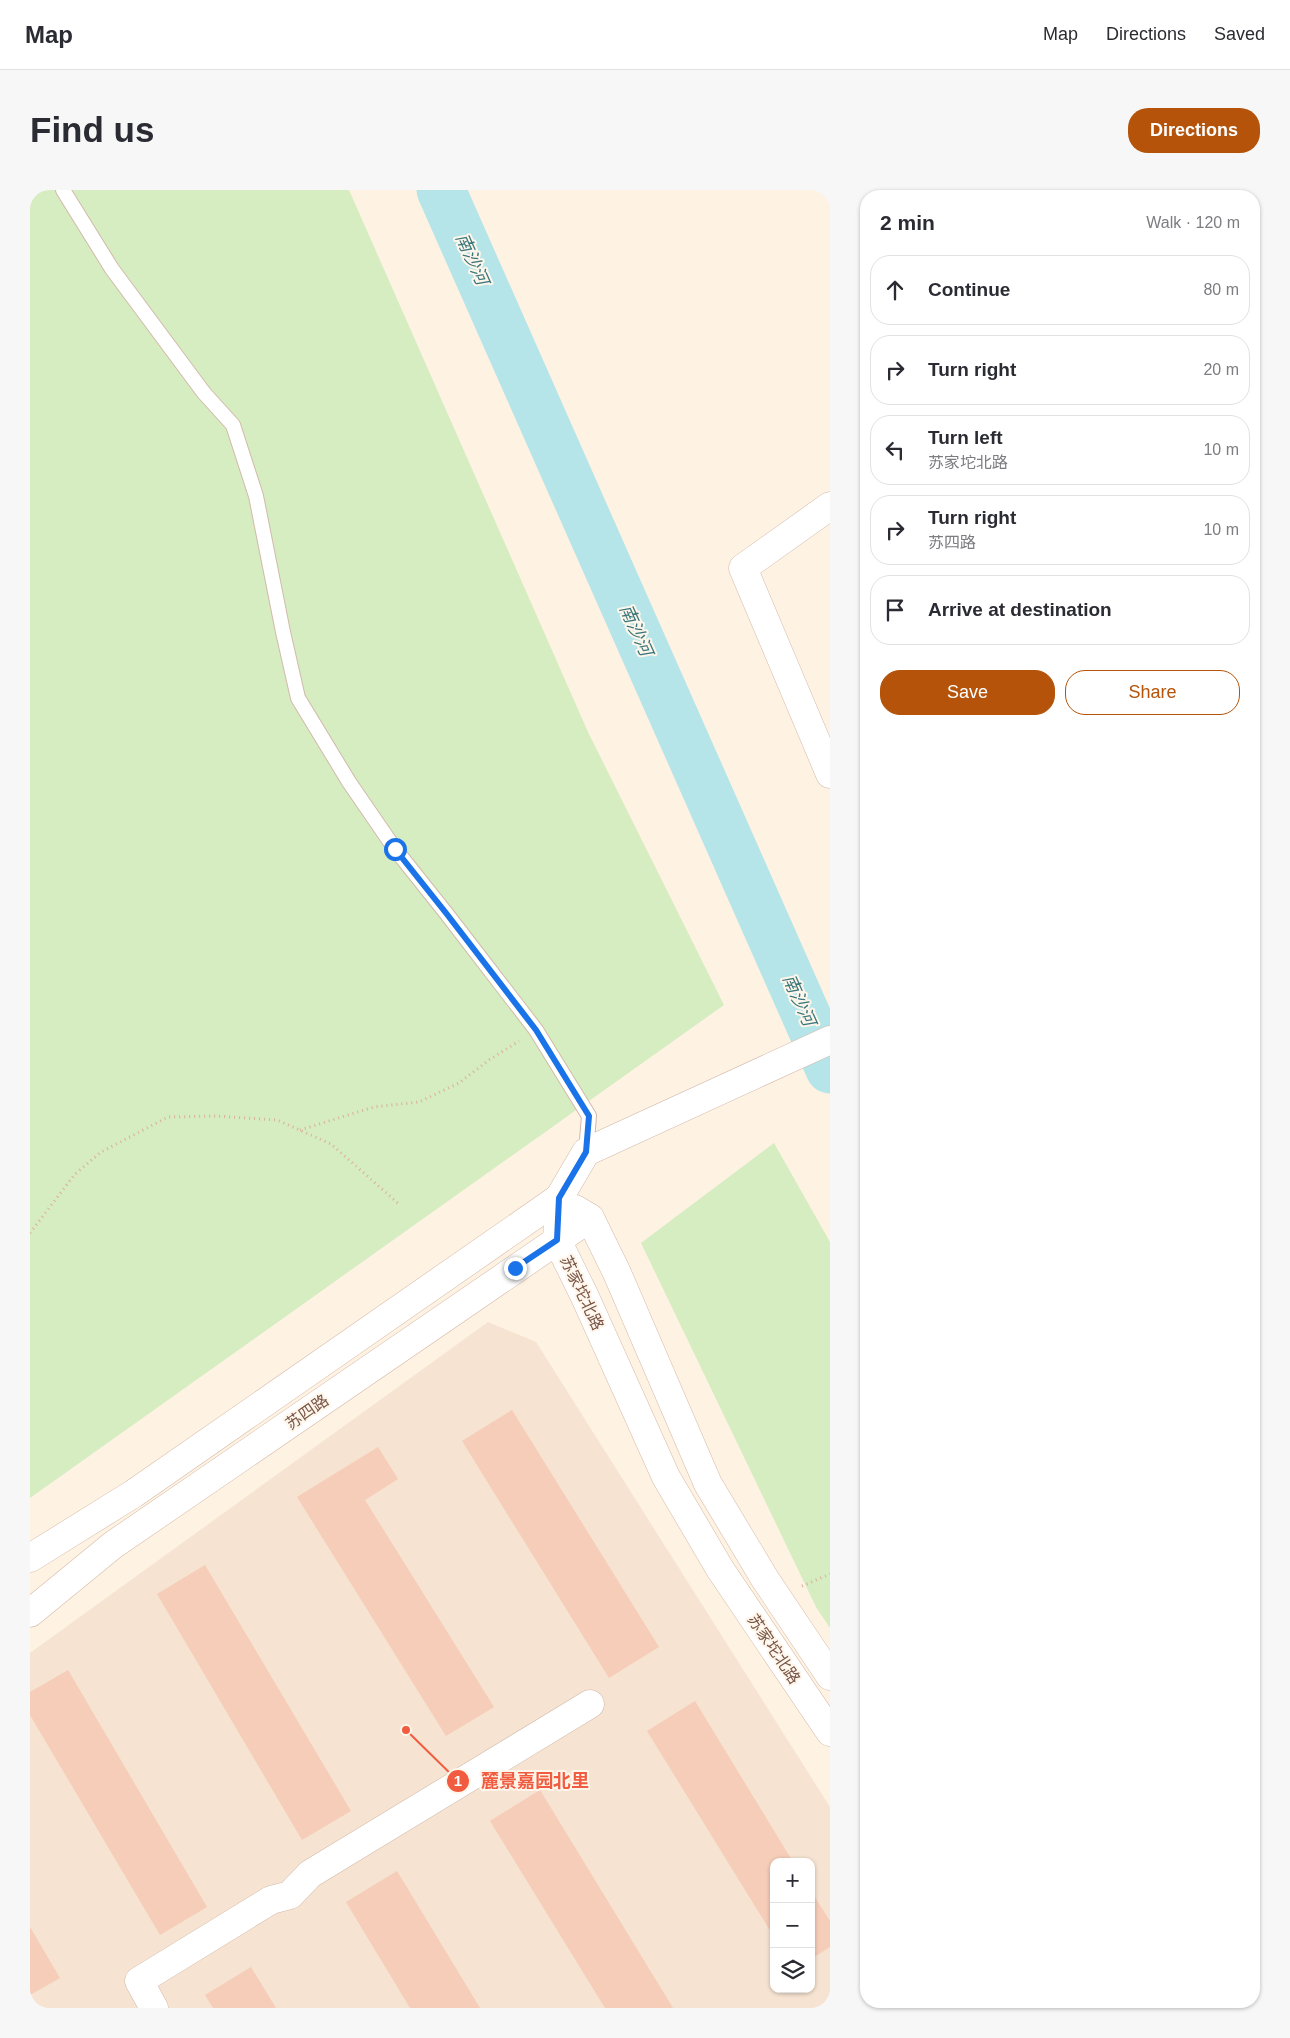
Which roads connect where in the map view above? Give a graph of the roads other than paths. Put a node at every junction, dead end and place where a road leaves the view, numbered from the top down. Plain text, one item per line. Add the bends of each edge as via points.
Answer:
1 (63, 190) edge
2 (830, 506) edge
3 (830, 774) edge
4 (830, 1040) edge
5 (586, 1152) junction
6 (559, 1198) junction
7 (590, 1218) junction
8 (557, 1240) junction
9 (30, 1558) edge
10 (30, 1613) edge
11 (830, 1676) edge
12 (590, 1704) dead end
13 (830, 1732) edge
14 (154, 2008) edge

1 - 5 lane via 112,269 204,393 233,425 256,496 298,698 348,782 395,849 536,1030 589,1116
2 - 3 street via 743,568
4 - 5 street
5 - 6 street
6 - 7 street
6 - 8 street, 苏家坨北路
6 - 9 street, 苏四路 via 132,1494
7 - 8 street, 苏四路
7 - 11 street, 苏家坨北路 via 708,1484 765,1579
8 - 10 street, 苏四路 via 113,1545
8 - 13 street, 苏家坨北路 via 666,1477 720,1569
12 - 14 street via 310,1874 290,1895 271,1900 140,1981

